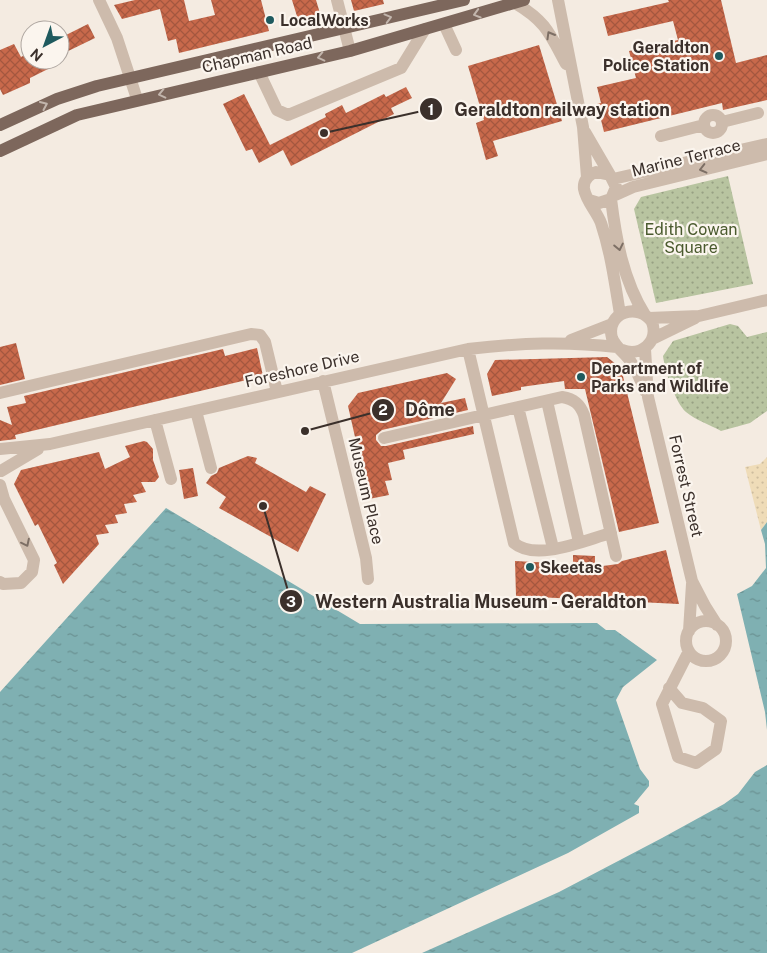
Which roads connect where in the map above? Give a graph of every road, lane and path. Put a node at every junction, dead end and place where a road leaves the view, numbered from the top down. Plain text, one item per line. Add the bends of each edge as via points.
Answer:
1 (98, 0) edge
2 (337, 0) edge
3 (464, 0) edge
4 (558, 0) edge
5 (520, 2) edge
6 (444, 24) junction
7 (426, 29) junction
8 (344, 30) junction
9 (456, 50) dead end
10 (350, 51) junction
11 (259, 72) junction
12 (573, 77) junction
13 (131, 78) junction
14 (137, 99) junction
15 (758, 112) dead end
16 (722, 122) junction
17 (0, 125) edge
18 (704, 125) junction
19 (583, 127) junction
20 (715, 134) junction
21 (661, 136) dead end
22 (767, 144) edge
23 (0, 151) edge
24 (767, 154) edge
25 (721, 160) junction
26 (587, 177) junction
27 (612, 177) junction
28 (612, 197) junction
29 (589, 200) junction
30 (767, 300) edge
31 (647, 316) junction
32 (699, 316) junction
33 (616, 319) junction
34 (564, 342) junction
35 (648, 344) junction
36 (620, 348) junction
37 (468, 349) junction
38 (323, 381) junction
39 (0, 392) edge
40 (277, 392) junction
41 (648, 397) junction
42 (547, 401) junction
43 (518, 407) junction
44 (196, 411) junction
45 (484, 416) junction
46 (156, 420) junction
47 (384, 438) dead end
48 (50, 444) junction
49 (0, 448) edge
50 (211, 468) dead end
51 (0, 469) edge
52 (171, 479) dead end
53 (0, 485) edge
54 (611, 533) junction
55 (579, 542) junction
56 (553, 548) junction
57 (616, 556) dead end
58 (368, 579) dead end
59 (692, 581) junction
60 (0, 582) edge
61 (717, 625) junction
62 (689, 631) junction
63 (689, 651) junction
64 (669, 688) junction

1 - 13 street via 118,38
2 - 8 street
8 -> 3 main road, Chapman Road
4 - 12 street
5 -> 6 main road, Chapman Road
12 -> 5 street via 548,29
6 - 7 main road, Chapman Road
6 - 9 street
7 - 10 main road, Chapman Road
7 - 11 street via 401,68 288,115 277,110
8 - 10 street
8 - 13 main road, Chapman Road
10 -> 11 main road, Chapman Road
11 -> 14 main road, Chapman Road
12 - 19 street
13 - 14 street
17 -> 13 main road, Chapman Road via 56,99
14 - 23 main road, Chapman Road via 77,115
15 - 16 street
16 - 18 street via 717,116 710,116
16 - 20 street via 721,129
18 - 20 street via 708,132
18 - 21 street
19 - 26 street
19 - 27 street
20 - 25 street
22 - 25 street, Marine Terrace
24 - 25 street, Marine Terrace
25 - 27 street, Marine Terrace
25 -> 28 street, Marine Terrace via 632,187
26 - 27 street via 601,171
26 - 29 street via 584,186
27 - 28 street via 616,187
28 - 29 street via 598,203
28 -> 31 street via 628,284
29 - 33 street via 604,232
30 - 32 street
31 - 32 street
31 - 33 street via 632,310
31 - 35 street via 653,327
32 - 35 street
33 - 34 street, Foreshore Drive via 599,331
33 - 36 street via 612,336
34 - 36 street, Foreshore Drive
34 - 37 street, Foreshore Drive
35 - 36 street via 634,353
35 - 41 street, Forrest Street
36 - 41 street, Forrest Street
37 - 38 street, Foreshore Drive
37 - 45 street
38 - 40 street, Foreshore Drive
38 - 58 street, Museum Place via 366,558
39 - 40 street via 251,334 260,335 265,342
40 - 44 street, Foreshore Drive
41 - 59 street, Forrest Street
42 - 43 street
42 - 54 street via 570,398 581,407
42 - 55 street
43 - 45 street
43 - 56 street
44 - 46 street, Foreshore Drive
44 - 50 street
45 - 47 street
45 - 56 street via 514,542 529,551
46 - 48 street, Foreshore Drive
46 - 52 street
48 - 49 street, Foreshore Drive
48 - 51 street, Foreshore Drive
53 -> 60 street via 34,560 28,579 12,585
54 - 55 street
54 - 57 street
55 - 56 street
59 - 61 street, Forrest Street
59 - 62 street, Forrest Street
61 - 62 street via 699,622
61 - 63 street, Forrest Street via 725,634 726,641 718,657 700,660
62 - 63 street, Forrest Street
63 - 64 street
64 - 64 street via 662,704 678,757 696,763 716,749 721,721 703,708 682,703

